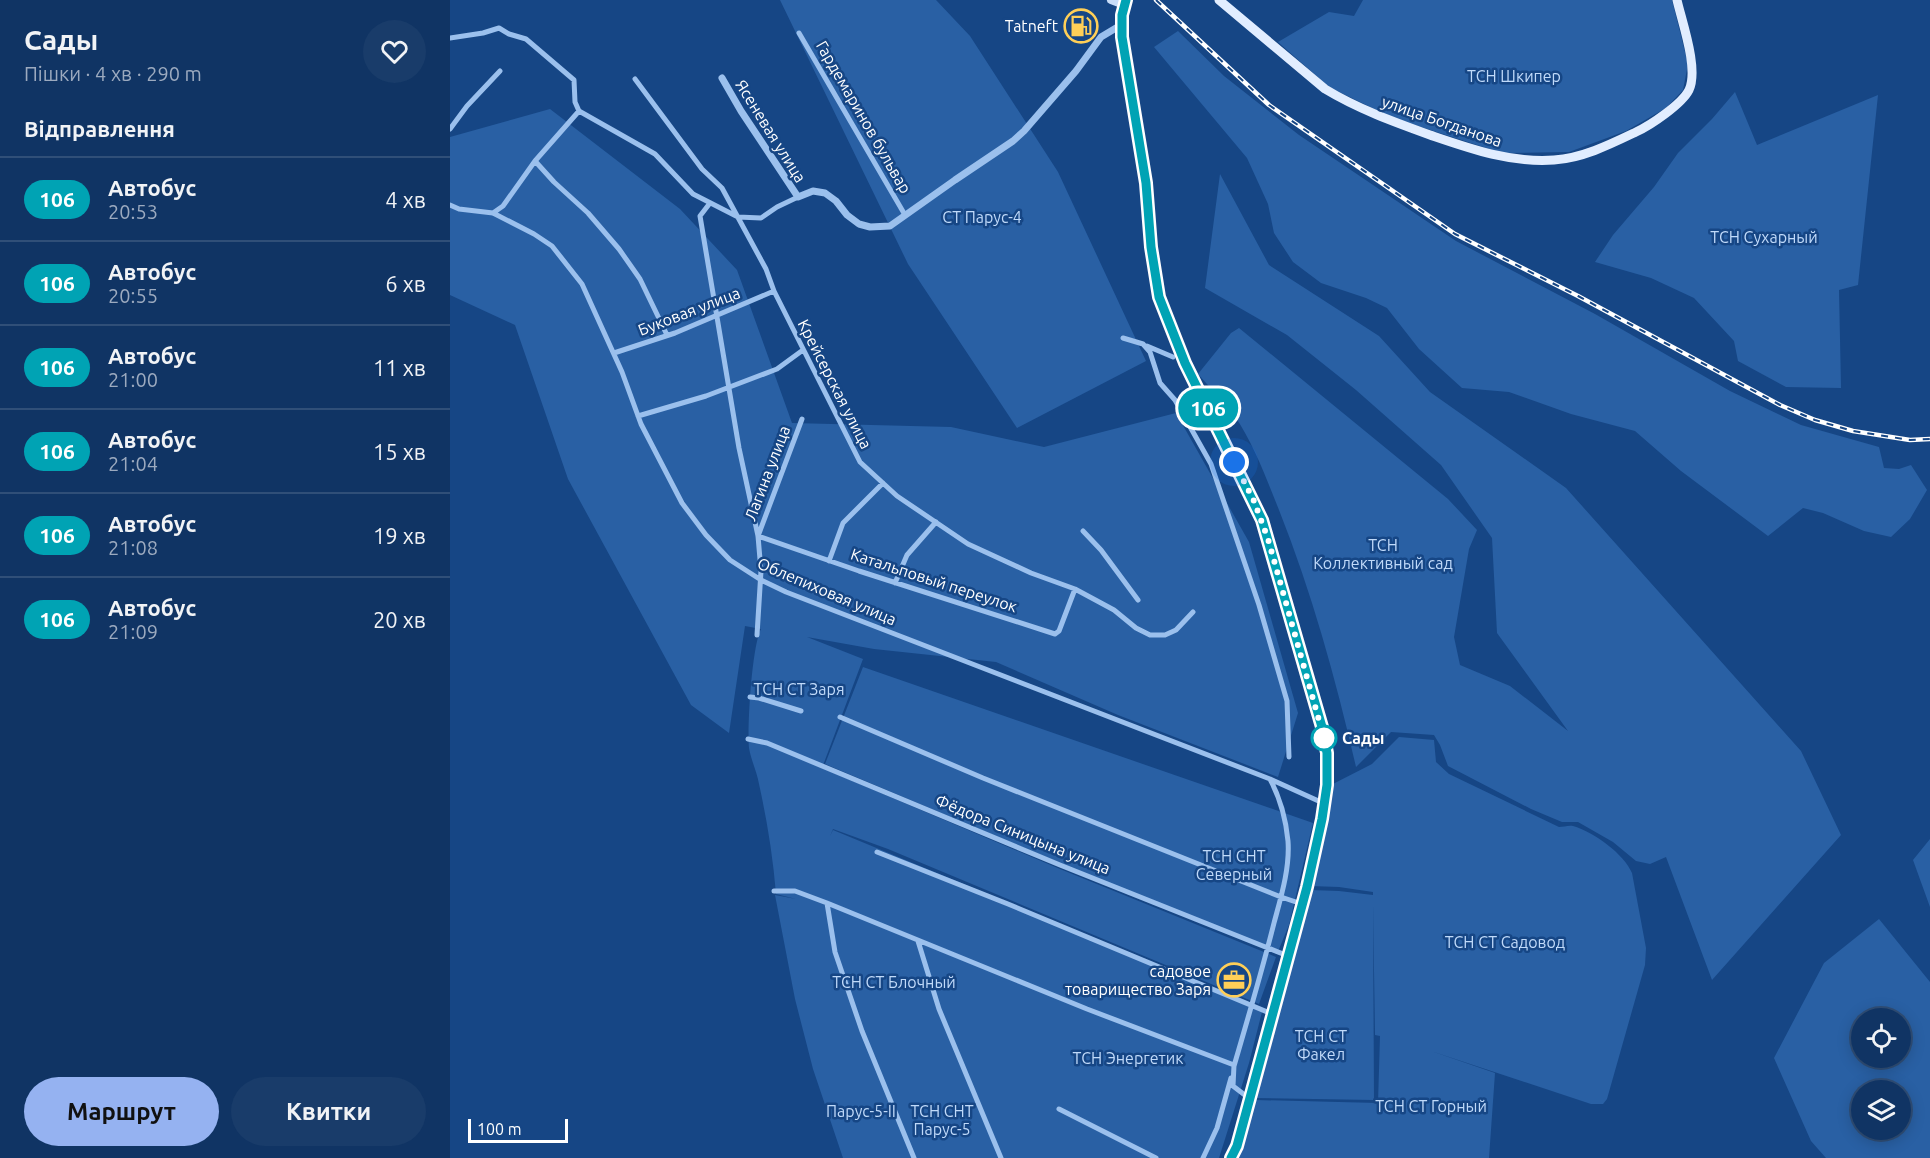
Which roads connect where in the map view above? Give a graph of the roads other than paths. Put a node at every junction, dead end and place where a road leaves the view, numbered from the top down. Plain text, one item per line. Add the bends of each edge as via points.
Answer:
1 (1111, 0) edge
2 (1220, 0) edge
3 (1677, 0) edge
4 (1125, 2) edge
5 (1121, 25) junction
6 (799, 33) dead end
7 (450, 38) edge
8 (500, 71) dead end
9 (722, 78) dead end
10 (635, 79) dead end
11 (579, 111) junction
12 (450, 129) edge
13 (535, 161) junction
14 (798, 197) junction
15 (710, 203) junction
16 (450, 205) edge
17 (493, 213) junction
18 (905, 215) junction
19 (738, 218) junction
20 (774, 291) junction
21 (716, 317) junction
22 (667, 335) junction
23 (1123, 338) dead end
24 (1143, 344) junction
25 (803, 350) junction
26 (614, 353) junction
27 (1173, 357) dead end
28 (728, 388) junction
29 (638, 416) junction
30 (802, 419) dead end
31 (883, 483) junction
32 (936, 522) junction
33 (1083, 531) dead end
34 (758, 536) junction
35 (829, 561) junction
36 (760, 580) junction
37 (895, 583) junction
38 (1075, 589) junction
39 (1138, 600) dead end
40 (1193, 612) dead end
41 (757, 635) dead end
42 (750, 697) dead end
43 (801, 711) dead end
44 (840, 717) dead end
45 (748, 740) dead end
46 (1290, 757) dead end
47 (1270, 779) junction
48 (1325, 804) junction
49 (877, 852) dead end
50 (774, 891) dead end
51 (1281, 897) junction
52 (827, 903) junction
53 (1302, 904) junction
54 (918, 941) junction
55 (1268, 947) junction
56 (1288, 956) junction
57 (1252, 1007) junction
58 (1272, 1014) junction
59 (1234, 1065) junction
60 (1250, 1099) junction
61 (1059, 1109) dead end
62 (914, 1158) edge
63 (1001, 1158) edge
64 (1156, 1158) edge
65 (1203, 1158) edge
66 (1231, 1158) edge

1 - 4 main road
2 - 3 main road, улица Богданова via 1325,89 1345,101 1467,148 1500,158 1535,160 1578,156 1619,140 1668,112 1689,90 1691,60
4 - 5 main road
5 - 18 street via 1101,37 1013,141
5 - 48 main road via 1159,297 1185,363 1254,501 1268,539 1322,727 1327,753
6 - 18 street, Гардемаринов бульвар
7 - 11 street via 499,28 526,39 574,80
8 - 12 street
9 - 14 street, Ясеневая улица
10 - 19 street, Крейсерская улица via 702,169 722,188
11 - 13 street
11 - 15 street via 655,154 693,194
13 - 17 street via 503,206
13 - 22 street via 619,249 640,279
14 - 18 street via 813,191 825,193 847,216 870,227 890,226
14 - 19 street via 761,218
15 - 19 street
15 - 21 street via 700,216
16 - 17 street, Облепиховая улица
17 - 26 street, Облепиховая улица via 552,246 582,284
19 - 20 street, Крейсерская улица
20 - 21 street, Буковая улица
20 - 25 street, Крейсерская улица
21 - 22 street, Буковая улица
21 - 28 street
22 - 26 street, Буковая улица
23 - 24 street
24 - 27 street
24 - 46 street via 1150,352 1160,383 1175,400 1211,464 1237,537 1287,701
25 - 28 street via 777,369
25 - 31 street, Крейсерская улица via 860,462
26 - 29 street, Облепиховая улица
28 - 29 street
28 - 34 street
29 - 36 street, Облепиховая улица via 682,503 730,560
30 - 34 street, Лагина улица
31 - 32 street, Крейсерская улица
31 - 35 street via 843,523
32 - 37 street via 907,555
32 - 38 street, Крейсерская улица via 968,544
33 - 39 street
34 - 35 street, Катальповый переулок
34 - 36 street
35 - 37 street, Катальповый переулок
36 - 41 street
36 - 47 street, Облепиховая улица
37 - 38 street, Катальповый переулок via 1055,634
38 - 40 street, Крейсерская улица via 1150,635 1165,636
42 - 43 street
44 - 51 street
45 - 55 street, Фёдора Синицына улица via 767,742
47 - 48 street, Облепиховая улица
47 - 51 street via 1278,795 1288,841
48 - 53 main road
49 - 57 street
50 - 52 street via 795,891
51 - 53 street
51 - 55 street
52 - 54 street
52 - 62 street via 835,952 862,1031
53 - 56 main road
54 - 59 street
54 - 63 street via 939,1009
55 - 56 street, Фёдора Синицына улица
55 - 57 street
56 - 58 main road
57 - 58 street
57 - 59 street
58 - 60 main road
59 - 60 street via 1233,1086
59 - 65 street via 1217,1128
60 - 66 main road
61 - 64 street

